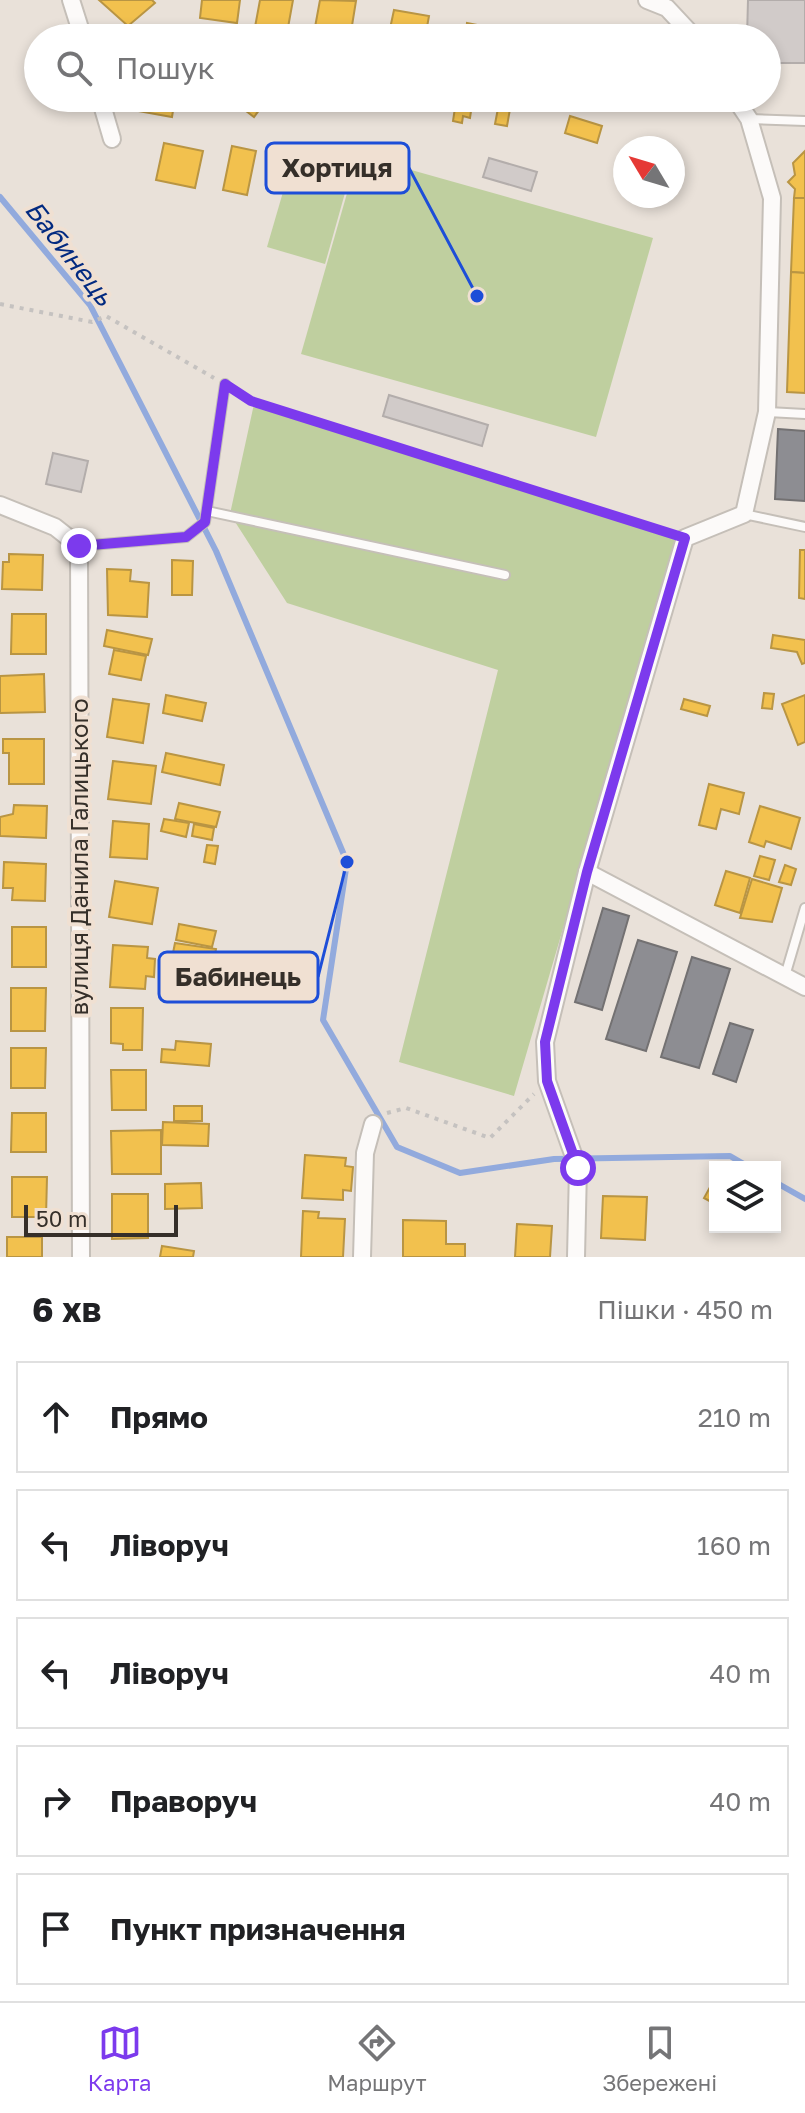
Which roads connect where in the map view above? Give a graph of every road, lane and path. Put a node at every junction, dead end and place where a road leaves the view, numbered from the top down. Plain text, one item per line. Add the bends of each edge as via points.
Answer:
1 (71, 0) edge
2 (647, 0) edge
3 (79, 24) edge
4 (682, 24) edge
5 (104, 112) edge
6 (744, 112) edge
7 (749, 119) junction
8 (805, 121) edge
9 (112, 139) dead end
10 (0, 304) edge
11 (225, 384) junction
12 (767, 412) junction
13 (805, 414) edge
14 (0, 505) edge
15 (207, 511) junction
16 (744, 514) junction
17 (805, 527) edge
18 (685, 538) junction
19 (79, 546) junction
20 (505, 575) dead end
21 (587, 872) junction
22 (805, 908) edge
23 (785, 976) junction
24 (805, 987) edge
25 (547, 1081) junction
26 (379, 1119) joint
27 (81, 1257) edge
28 (362, 1257) edge
29 (576, 1257) edge

1 - 3 street
2 - 4 street via 667,8
5 - 9 street
6 - 7 street
7 - 8 lane
7 - 12 street via 772,198
10 - 11 path via 92,322 106,316
11 - 15 lane
11 - 18 path via 251,401
12 - 13 lane
12 - 16 street
14 - 19 street via 55,527
15 - 19 lane via 205,522 186,537
15 - 20 lane
16 - 17 lane
16 - 18 street
18 - 21 street
19 - 27 street, вулиця Данила Галицького
21 - 23 street
21 - 25 street via 545,1042
22 - 23 lane
23 - 24 street
25 - 26 path via 490,1138 406,1108
25 - 29 street via 578,1168
26 - 28 street via 365,1153

